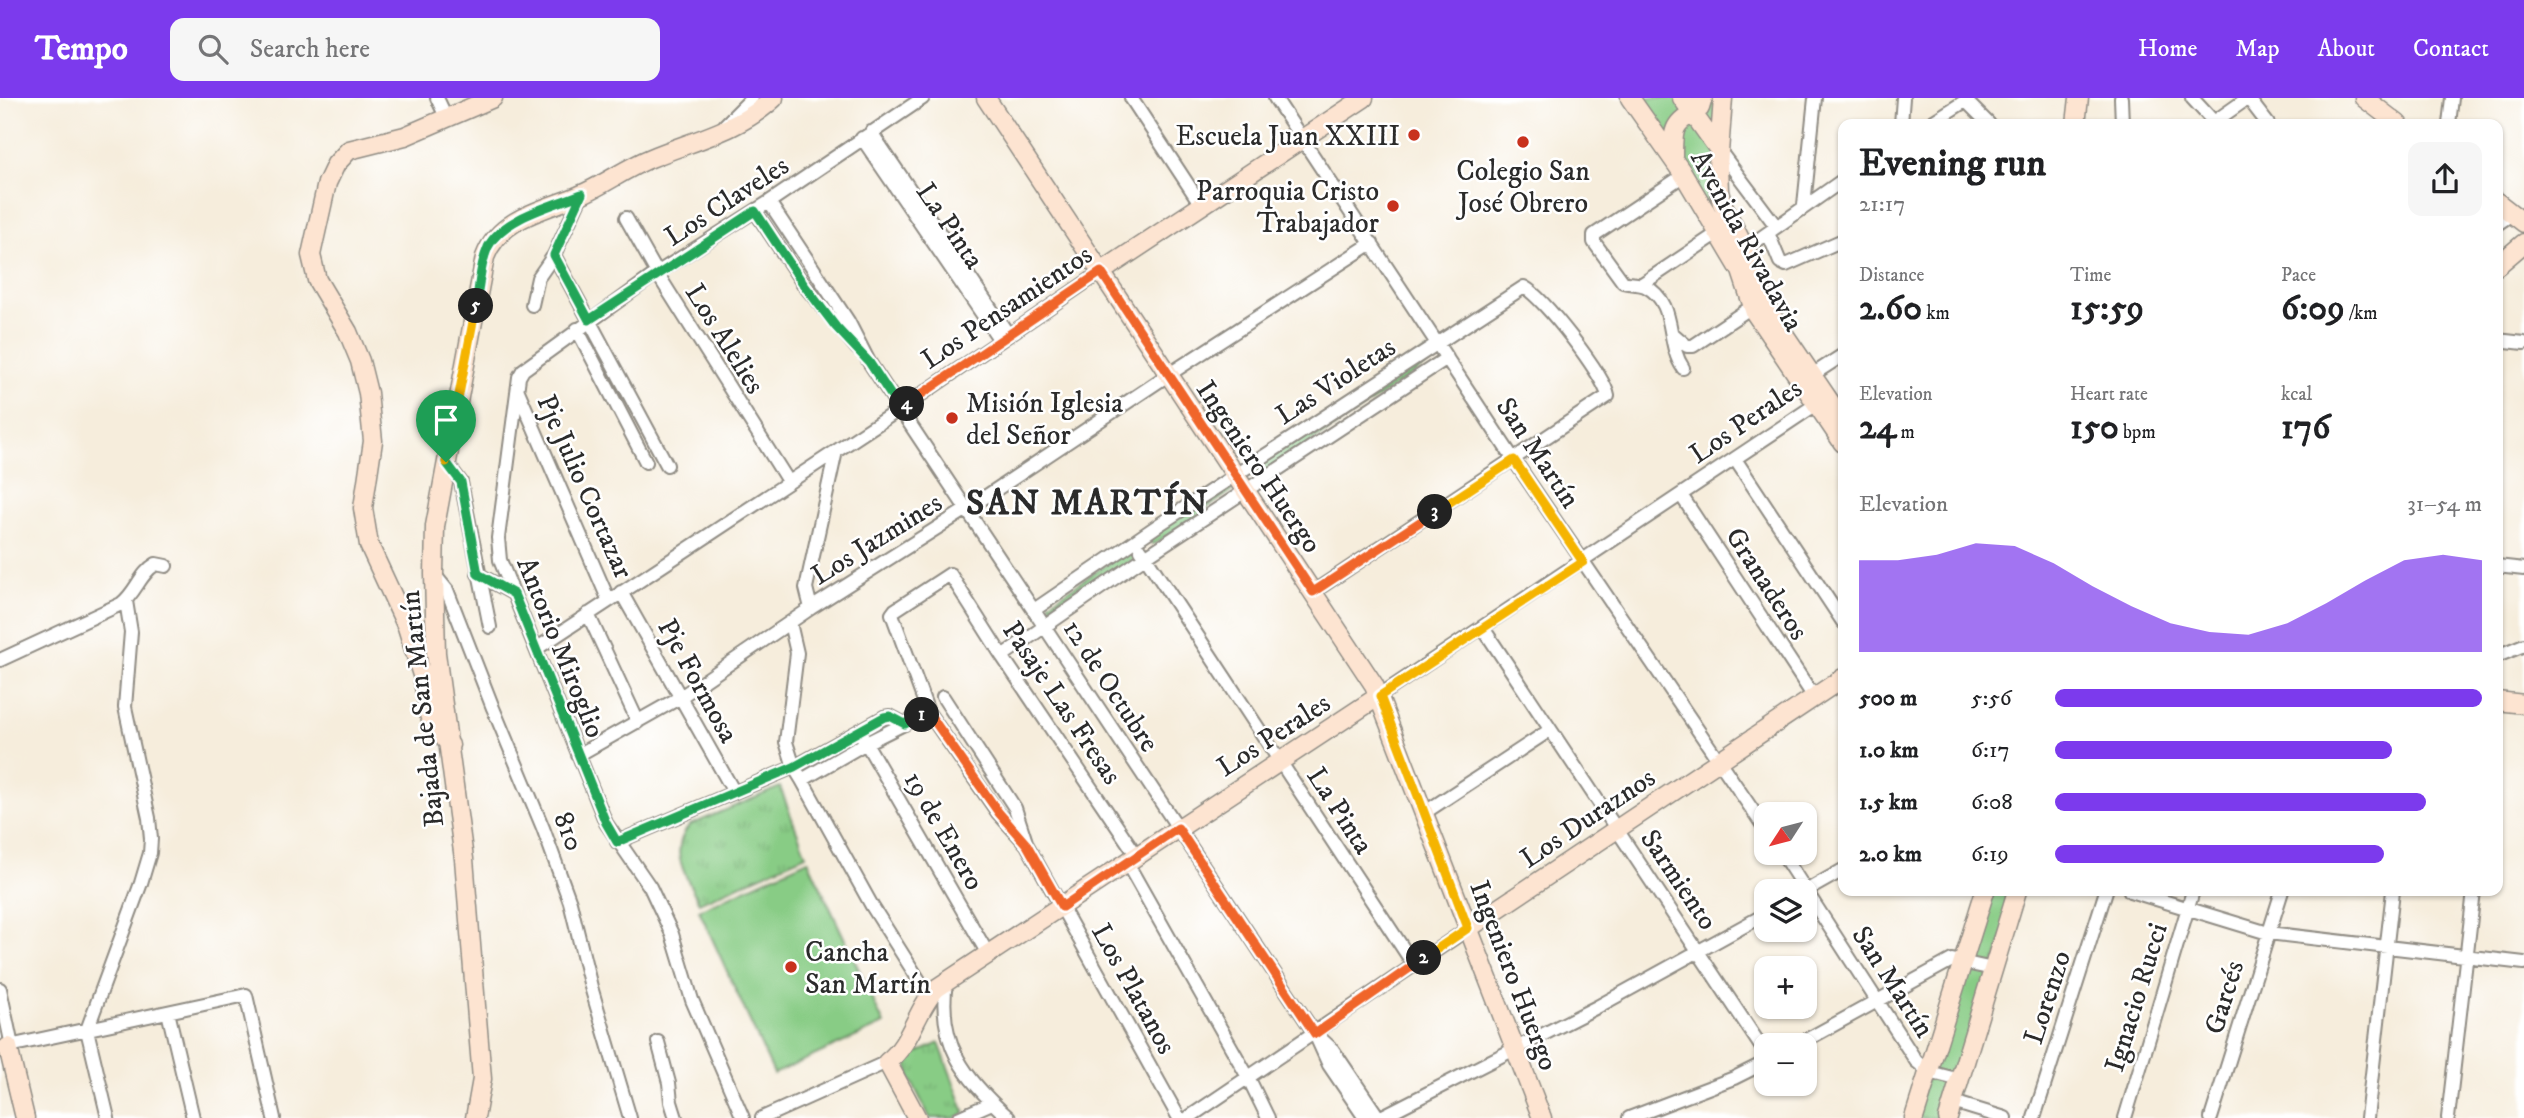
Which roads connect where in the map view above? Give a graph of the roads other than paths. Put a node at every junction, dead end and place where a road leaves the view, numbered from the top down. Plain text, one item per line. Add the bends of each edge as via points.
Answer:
1 (437, 98) edge
2 (493, 98) edge
3 (752, 98) edge
4 (774, 98) edge
5 (923, 98) edge
6 (986, 98) edge
7 (1131, 98) edge
8 (1275, 98) edge
9 (1364, 98) edge
10 (1630, 98) edge
11 (1703, 98) edge
12 (1723, 98) edge
13 (1815, 98) edge
14 (1903, 98) edge
15 (2079, 98) edge
16 (2121, 98) edge
17 (2192, 98) edge
18 (2248, 98) edge
19 (2364, 98) edge
20 (2452, 98) edge
21 (1968, 99) edge
22 (1687, 105) edge
23 (447, 119) junction
24 (1901, 119) edge
25 (1937, 119) edge
26 (1985, 119) edge
27 (2077, 119) edge
28 (2122, 119) edge
29 (2209, 119) edge
30 (2218, 119) edge
31 (2264, 119) edge
32 (2391, 119) edge
33 (2450, 119) edge
34 (715, 135) junction
35 (867, 135) junction
36 (1303, 139) junction
37 (1718, 158) junction
38 (1673, 159) junction
39 (1684, 175) junction
40 (1838, 183) edge
41 (582, 194) junction
42 (769, 202) junction
43 (1804, 205) junction
44 (1202, 206) junction
45 (755, 211) junction
46 (626, 218) dead end
47 (1772, 229) junction
48 (1718, 233) junction
49 (1838, 242) edge
50 (1372, 243) junction
51 (2524, 243) edge
52 (1745, 249) junction
53 (554, 255) junction
54 (2503, 261) edge
55 (1101, 272) junction
56 (657, 274) junction
57 (1642, 284) junction
58 (532, 305) dead end
59 (1753, 306) junction
60 (589, 320) junction
61 (577, 329) junction
62 (1672, 333) junction
63 (1004, 337) junction
64 (2503, 341) edge
65 (1436, 342) junction
66 (2524, 343) edge
67 (1447, 358) junction
68 (1838, 358) edge
69 (869, 362) junction
70 (1683, 368) dead end
71 (523, 370) joint
72 (1168, 375) junction
73 (1812, 375) junction
74 (517, 390) junction
75 (1821, 400) junction
76 (900, 409) junction
77 (1838, 416) edge
78 (630, 430) junction
79 (1838, 433) edge
80 (835, 452) junction
81 (1735, 459) junction
82 (1514, 460) junction
83 (446, 462) junction
84 (646, 462) dead end
85 (1235, 475) junction
86 (788, 481) junction
87 (1245, 491) junction
88 (1681, 495) junction
89 (967, 509) junction
90 (1134, 541) junction
91 (1145, 557) junction
92 (1583, 562) junction
93 (166, 566) dead end
94 (2503, 567) edge
95 (2524, 569) edge
96 (433, 573) junction
97 (478, 574) junction
98 (950, 574) joint
99 (621, 592) junction
100 (1313, 592) junction
101 (514, 594) junction
102 (125, 601) junction
103 (609, 601) junction
104 (811, 608) junction
105 (1034, 610) junction
106 (588, 614) junction
107 (1838, 614) edge
108 (790, 623) junction
109 (1044, 625) junction
110 (490, 627) dead end
111 (1483, 628) junction
112 (2524, 645) edge
113 (536, 649) junction
114 (2503, 654) edge
115 (1002, 656) junction
116 (0, 660) edge
117 (1838, 681) edge
118 (1380, 696) junction
119 (943, 697) dead end
120 (679, 698) junction
121 (1814, 698) junction
122 (2503, 702) edge
123 (2524, 704) edge
124 (928, 712) junction
125 (638, 722) junction
126 (905, 724) junction
127 (1550, 730) junction
128 (859, 731) junction
129 (866, 743) junction
130 (450, 745) junction
131 (578, 755) junction
132 (1718, 760) junction
133 (1279, 761) junction
134 (794, 767) junction
135 (802, 780) junction
136 (734, 792) junction
137 (1754, 812) edge
138 (1424, 813) junction
139 (1178, 828) junction
140 (1616, 829) junction
141 (617, 842) junction
142 (1027, 845) junction
143 (1132, 860) junction
144 (1838, 873) edge
145 (1817, 885) edge
146 (1983, 896) edge
147 (2015, 896) edge
148 (2104, 896) edge
149 (2145, 896) edge
150 (2191, 896) edge
151 (2279, 896) edge
152 (2392, 896) edge
153 (2473, 896) edge
154 (1062, 907) junction
155 (1817, 909) edge
156 (2187, 910) junction
157 (1754, 921) edge
158 (1468, 928) junction
159 (2268, 933) junction
160 (2387, 948) junction
161 (1699, 951) junction
162 (988, 954) junction
163 (2467, 957) junction
164 (1963, 962) junction
165 (2524, 963) edge
166 (1414, 965) junction
167 (1993, 970) junction
168 (946, 982) junction
169 (0, 989) edge
170 (929, 996) junction
171 (1878, 1001) junction
172 (168, 1012) junction
173 (87, 1030) junction
174 (1315, 1034) junction
175 (1817, 1034) edge
176 (1754, 1036) edge
177 (658, 1042) dead end
178 (7, 1047) edge
179 (1514, 1049) junction
180 (887, 1062) junction
181 (1754, 1068) edge
182 (1928, 1072) junction
183 (1248, 1077) junction
184 (1960, 1080) junction
185 (992, 1102) junction
186 (1951, 1110) edge
187 (24, 1118) edge
188 (108, 1118) edge
189 (193, 1118) edge
190 (274, 1118) edge
191 (475, 1118) edge
192 (630, 1118) edge
193 (676, 1118) edge
194 (743, 1118) edge
195 (763, 1118) edge
196 (917, 1118) edge
197 (958, 1118) edge
198 (1009, 1118) edge
199 (1179, 1118) edge
200 (1188, 1118) edge
201 (1268, 1118) edge
202 (1365, 1118) edge
203 (1379, 1118) edge
204 (1542, 1118) edge
205 (1629, 1118) edge
206 (1914, 1118) edge
207 (2005, 1118) edge
208 (2034, 1118) edge
209 (2125, 1118) edge
210 (2211, 1118) edge
211 (2367, 1118) edge
212 (2448, 1118) edge

1 - 23 street
2 - 23 main road
3 - 34 street
4 - 34 main road, Bajada de San Martín via 744,121
5 - 35 street, Los Claveles
6 - 55 main road, Ingeniero Huergo
7 - 44 street
8 - 36 street, San Martín
9 - 36 main road, Los Pensamientos
10 - 38 main road, Avenida Rivadavia
11 - 22 main road via 1700,108
12 - 37 main road
13 - 43 street
14 - 24 street
15 - 27 main road
16 - 28 street
17 - 29 street
18 - 30 street
18 - 31 street
19 - 32 main road
20 - 33 street
21 - 25 street
21 - 26 street
22 - 37 main road, Avenida Rivadavia
22 - 38 main road via 1672,134
23 - 130 main road via 405,136 349,150 327,183 311,255 317,280 348,332 368,393 373,441 363,508 369,545 407,627 433,726
34 - 41 main road, Bajada de San Martín via 636,164
35 - 42 street, Los Claveles
35 - 63 street, La Pinta
36 - 44 main road, Los Pensamientos
36 - 50 street, San Martín
37 - 39 main road via 1703,176
37 - 47 street
37 - 52 main road, Avenida Rivadavia via 1722,203
38 - 39 main road, Avenida Rivadavia
39 - 48 main road, Avenida Rivadavia
39 - 57 street via 1594,235 1594,242 1623,282
40 - 43 street
41 - 53 street
41 - 83 main road, Bajada de San Martín via 526,216 489,244
42 - 45 street, Los Claveles
42 - 69 street, 12 de Octubre via 848,321
43 - 47 street
44 - 55 main road, Los Pensamientos
45 - 56 street, Los Claveles
45 - 69 street, 12 de Octubre via 804,285
46 - 56 street, Los Alelies
47 - 49 street via 1780,262 1786,265
47 - 52 street
48 - 57 street
48 - 59 main road, Avenida Rivadavia via 1741,271
50 - 65 street, San Martín
50 - 72 street, Los Jazmines
51 - 54 main road
52 - 73 main road, Avenida Rivadavia via 1765,306
53 - 58 street via 538,278
53 - 60 street
55 - 63 street, Los Pensamientos
55 - 72 main road, Ingeniero Huergo
56 - 60 street, Los Claveles
56 - 86 street, Los Alelies
57 - 62 street via 1666,309
59 - 62 street via 1693,346
59 - 75 main road, Avenida Rivadavia
60 - 61 street, Los Claveles
60 - 78 street via 664,460
61 - 71 street, Los Claveles
61 - 78 street
62 - 70 street via 1676,358
63 - 76 street, Los Pensamientos
64 - 66 street
65 - 67 street, San Martín
65 - 82 street, Las Violetas via 1524,287 1557,320 1600,378 1608,396
65 - 85 street, Las Violetas
67 - 82 street, San Martín
67 - 87 street, Las Violetas
68 - 73 street, Los Perales
69 - 76 street, 12 de Octubre
71 - 74 street, Antorio Miroglio
72 - 85 main road, Ingeniero Huergo
72 - 89 street, Los Jazmines
73 - 75 main road, Avenida Rivadavia
74 - 101 street, Antorio Miroglio via 498,538 500,560
74 - 103 street, Pje Julio Cortazar
75 - 77 main road, Avenida Rivadavia
75 - 79 main road, Avenida Rivadavia
75 - 81 street, Los Perales
76 - 80 street, Los Pensamientos
76 - 89 street, 12 de Octubre
78 - 84 street
80 - 86 street, Los Pensamientos
80 - 104 street via 806,588
81 - 88 street, Los Perales
81 - 107 street
82 - 92 street, San Martín
82 - 100 street
83 - 96 main road, Bajada de San Martín
83 - 97 street via 461,482
85 - 87 main road, Ingeniero Huergo
85 - 90 street, Las Violetas
86 - 99 street, Los Pensamientos
87 - 91 street, Las Violetas
87 - 100 main road, Ingeniero Huergo
88 - 92 street, Los Perales
88 - 121 street, Granaderos
89 - 104 street, Los Jazmines
89 - 105 street, 12 de Octubre
90 - 91 street, La Pinta
90 - 105 street, Las Violetas
91 - 109 street, Las Violetas
91 - 133 street, La Pinta
92 - 111 street, Los Perales
92 - 132 street, San Martín
93 - 102 street via 149,568
94 - 95 street
96 - 130 main road, Bajada de San Martín via 436,653
96 - 192 street, 810 via 447,590 570,902
97 - 101 street
97 - 110 street
98 - 115 street, Pasaje Las Fresas
98 - 124 street, Los Platanos via 892,614
99 - 103 street, Los Pensamientos
99 - 120 street, Pje Formosa
100 - 118 main road, Ingeniero Huergo
101 - 113 street, Antorio Miroglio
102 - 116 street
102 - 173 street via 131,632 125,707 149,818 150,852
103 - 106 street, Los Pensamientos
104 - 108 street, Los Jazmines
105 - 109 street, 12 de Octubre
106 - 113 street, Los Pensamientos
106 - 125 street, Pje Julio Cortazar
108 - 120 street, Los Jazmines
108 - 134 street via 797,653 786,742
109 - 115 street, Las Violetas
109 - 139 street, 12 de Octubre
111 - 118 street, Los Perales
111 - 127 street, Sarmiento
112 - 114 street
113 - 131 street, Antorio Miroglio
115 - 143 street, Pasaje Las Fresas
117 - 121 main road, Los Duraznos
118 - 133 main road, Los Perales
118 - 138 main road, Ingeniero Huergo
119 - 142 street, Los Platanos via 1015,808
120 - 125 street, Los Jazmines
120 - 136 street, Pje Formosa
121 - 132 main road, Los Duraznos
122 - 123 main road
124 - 126 street
124 - 142 street, Los Platanos
125 - 131 street, Los Jazmines
126 - 128 street via 890,716
126 - 129 street
127 - 138 street
127 - 140 street, Sarmiento
128 - 129 street, 19 de Enero
128 - 134 street
129 - 135 street
129 - 162 street, 19 de Enero
130 - 191 main road, Bajada de San Martín via 482,1079
131 - 141 street, Antorio Miroglio
132 - 137 street, San Martín
132 - 140 main road, Los Duraznos
133 - 139 main road, Los Perales
133 - 166 street, La Pinta
134 - 135 street
134 - 136 street
135 - 170 street via 872,906
136 - 141 street
138 - 158 main road, Ingeniero Huergo
139 - 143 main road, Los Perales
139 - 174 street, 12 de Octubre
140 - 158 main road, Los Duraznos
140 - 161 street, Sarmiento
141 - 194 street, Antorio Miroglio via 650,887 673,934 692,1000
142 - 154 street, Los Platanos
143 - 154 main road, Los Perales
143 - 183 street, Pasaje Las Fresas
144 - 145 street
146 - 164 main road
147 - 167 main road
148 - 208 street, Lorenzo
149 - 156 street
150 - 156 street, Ignacio Rucci
151 - 159 street, Garcés
152 - 160 street
153 - 163 street
154 - 162 main road, Los Perales
154 - 199 street, Los Platanos
155 - 171 street, San Martín
156 - 159 street
156 - 209 street, Ignacio Rucci
157 - 161 street
158 - 166 street, Los Duraznos
158 - 179 main road, Ingeniero Huergo
159 - 160 street
159 - 210 street, Garcés
160 - 163 street
160 - 211 street
161 - 176 street, Sarmiento
161 - 179 street
162 - 168 main road, Los Perales
163 - 165 street
163 - 212 street
164 - 167 street
164 - 171 street via 1945,963
164 - 182 main road
166 - 174 street, Los Duraznos
167 - 184 main road
168 - 170 main road, Los Perales
168 - 185 street via 944,1021 949,1041 962,1068
169 - 178 street
170 - 180 main road, Los Perales
171 - 175 street
171 - 182 street, San Martín
172 - 173 street
172 - 189 street
172 - 190 street via 246,996
173 - 178 street
173 - 188 street
174 - 183 street, Los Duraznos
174 - 202 street, 12 de Octubre via 1329,1065
174 - 203 street, 12 de Octubre via 1333,1050
177 - 193 street
178 - 187 main road
179 - 203 street
179 - 204 main road, Ingeniero Huergo
180 - 195 street, Los Perales
180 - 196 main road
181 - 205 street
182 - 184 street, San Martín
182 - 206 main road
183 - 200 street, Los Duraznos
183 - 201 street, Pasaje Las Fresas
184 - 186 main road
185 - 197 street
185 - 198 street
186 - 207 street

